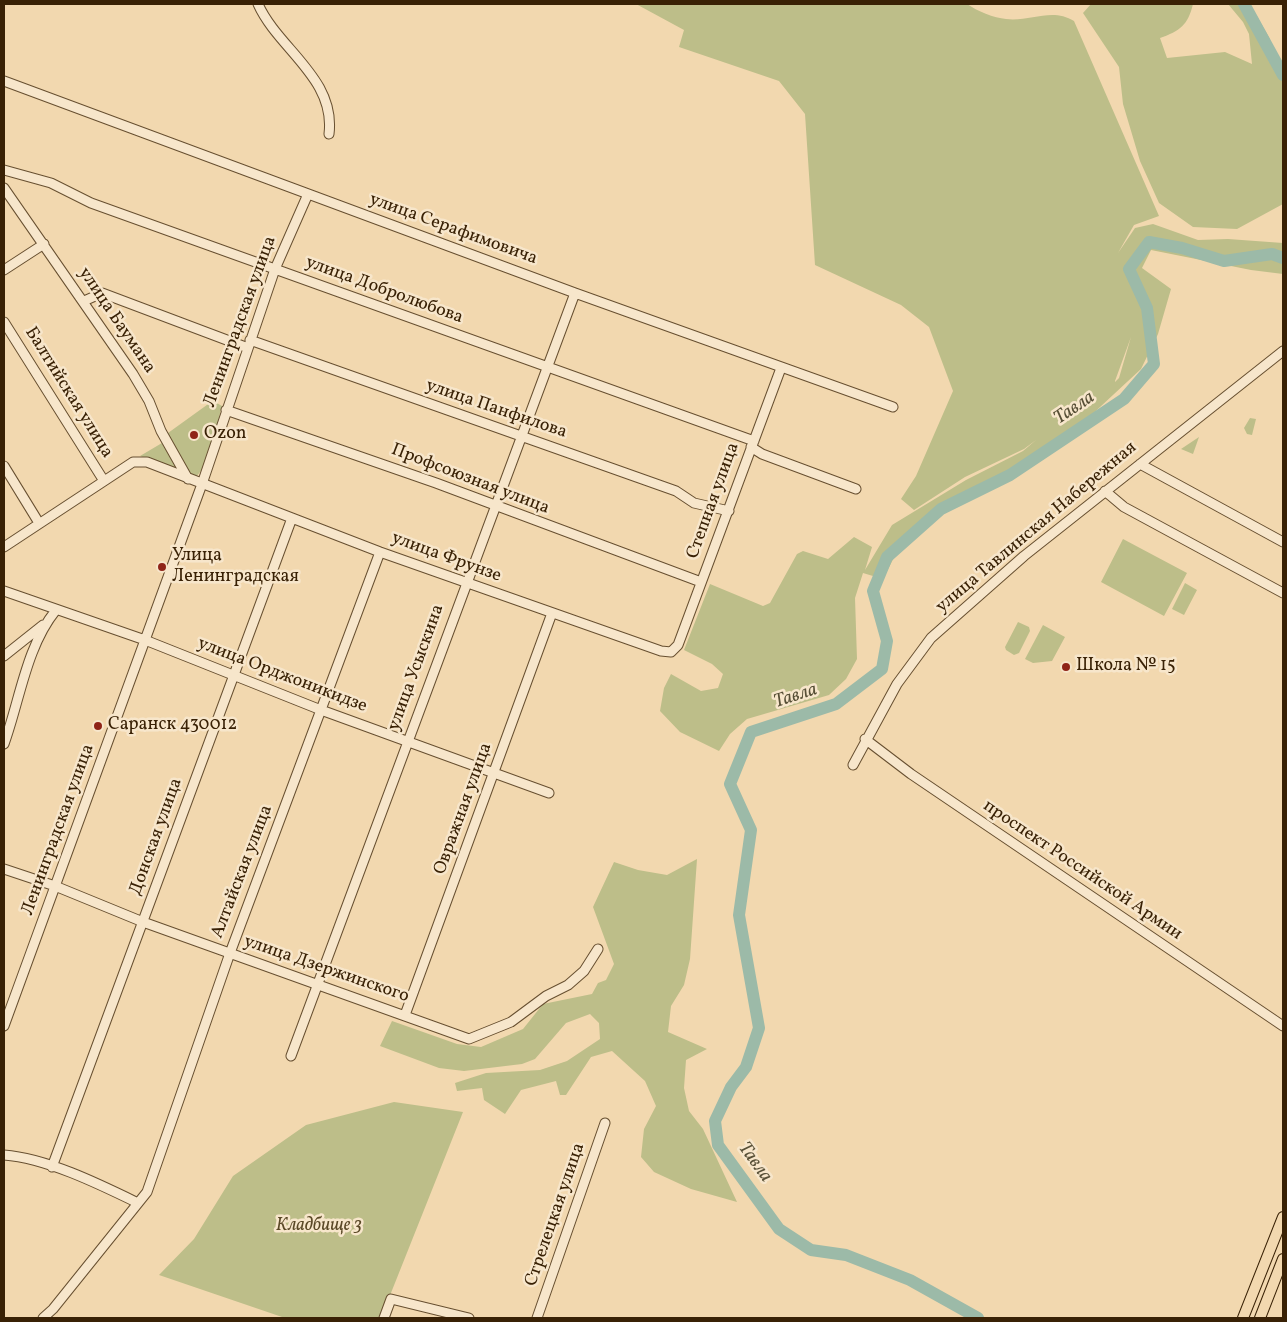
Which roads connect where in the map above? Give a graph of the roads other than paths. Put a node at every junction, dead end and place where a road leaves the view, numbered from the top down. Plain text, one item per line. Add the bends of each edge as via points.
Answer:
1 (258, 4) edge
2 (4, 81) edge
3 (329, 134) dead end
4 (4, 170) edge
5 (4, 188) edge
6 (308, 194) junction
7 (44, 244) junction
8 (275, 269) junction
9 (4, 270) edge
10 (575, 293) junction
11 (84, 301) junction
12 (4, 322) edge
13 (249, 344) junction
14 (1283, 352) edge
15 (548, 366) junction
16 (781, 368) junction
17 (893, 406) dead end
18 (226, 410) junction
19 (520, 437) junction
20 (752, 444) junction
21 (1140, 464) junction
22 (4, 466) edge
23 (188, 479) junction
24 (104, 481) junction
25 (202, 484) junction
26 (856, 489) dead end
27 (1105, 492) junction
28 (494, 507) junction
29 (729, 511) junction
30 (292, 518) junction
31 (39, 523) junction
32 (1283, 542) edge
33 (4, 547) edge
34 (380, 552) junction
35 (466, 582) junction
36 (701, 582) junction
37 (4, 590) edge
38 (1283, 593) edge
39 (56, 610) junction
40 (552, 614) junction
41 (46, 622) junction
42 (145, 640) junction
43 (678, 645) joint
44 (4, 656) edge
45 (234, 675) junction
46 (321, 710) junction
47 (865, 739) junction
48 (408, 742) junction
49 (4, 744) edge
50 (853, 765) dead end
51 (495, 773) junction
52 (549, 793) dead end
53 (4, 869) edge
54 (55, 886) junction
55 (143, 922) junction
56 (598, 949) dead end
57 (230, 953) junction
58 (318, 985) junction
59 (405, 1015) junction
60 (4, 1026) edge
61 (1283, 1026) edge
62 (291, 1056) dead end
63 (606, 1122) dead end
64 (4, 1155) edge
65 (52, 1167) junction
66 (138, 1203) junction
67 (1283, 1217) edge
68 (1283, 1259) edge
69 (43, 1318) edge
70 (384, 1318) edge
71 (470, 1318) edge
72 (537, 1318) edge
73 (1243, 1318) edge
74 (1260, 1318) edge

1 - 3 street via 323,91 330,123
2 - 6 street, улица Серафимовича
4 - 8 street, улица Добролюбова via 51,183 91,203
5 - 7 street, улица Баумана
6 - 8 street, Ленинградская улица
6 - 10 street, улица Серафимовича
7 - 9 street
7 - 11 street, улица Баумана
8 - 13 street, Ленинградская улица
8 - 15 street, улица Добролюбова
10 - 15 street, улица Усыскина
10 - 16 street, улица Серафимовича
11 - 13 street, улица Панфилова via 102,293
11 - 23 street, улица Баумана via 134,374
12 - 24 street, Балтийская улица
13 - 18 street, Ленинградская улица
13 - 19 street, улица Панфилова
14 - 21 street, улица Тавлинская Набережная
15 - 19 street, улица Усыскина
15 - 20 street, улица Добролюбова
16 - 17 street, улица Серафимовича
16 - 20 street, Степная улица
18 - 25 street, Ленинградская улица
18 - 28 street, Профсоюзная улица via 436,483
19 - 28 street, улица Усыскина
19 - 29 street, улица Панфилова via 676,491 694,503
20 - 26 street, улица Добролюбова via 762,454
20 - 29 street, Степная улица
21 - 27 street, улица Тавлинская Набережная
21 - 32 street
22 - 31 street
23 - 24 street, улица Фрунзе via 147,462 133,462
23 - 25 street, улица Фрунзе
24 - 31 street, улица Фрунзе
25 - 30 street, улица Фрунзе
25 - 42 street, Ленинградская улица
27 - 38 street via 1124,507
27 - 47 street, улица Тавлинская Набережная via 1024,556 931,638 897,684
28 - 35 street, улица Усыскина
28 - 36 street, Профсоюзная улица
29 - 36 street, Степная улица
30 - 34 street, улица Фрунзе
30 - 45 street, Донская улица
31 - 33 street, улица Фрунзе
34 - 35 street, улица Фрунзе
34 - 46 street, Алтайская улица
35 - 40 street, улица Фрунзе
35 - 48 street, улица Усыскина
36 - 43 street, Степная улица
37 - 39 street, улица Орджоникидзе
39 - 41 street
39 - 42 street, улица Орджоникидзе
40 - 43 street, улица Фрунзе via 667,653
40 - 51 street, Овражная улица
41 - 44 street
41 - 49 street via 34,647
42 - 45 street, улица Орджоникидзе
42 - 54 street, Ленинградская улица
45 - 46 street, улица Орджоникидзе
45 - 55 street, Донская улица
46 - 48 street, улица Орджоникидзе
46 - 57 street, Алтайская улица
47 - 50 street, улица Тавлинская Набережная
47 - 61 street, проспект Российской Армии via 911,774
48 - 51 street, улица Орджоникидзе
48 - 58 street, улица Усыскина
51 - 52 street, улица Орджоникидзе
51 - 59 street, Овражная улица
53 - 54 street, улица Дзержинского
54 - 55 street, улица Дзержинского
54 - 60 street, Ленинградская улица
55 - 57 street, улица Дзержинского
55 - 65 street, Донская улица
56 - 59 street, улица Дзержинского via 584,971 568,985 546,996 512,1022 469,1039
57 - 58 street, улица Дзержинского
57 - 66 street, Алтайская улица via 147,1192
58 - 59 street, улица Дзержинского
58 - 62 street, улица Усыскина
63 - 72 street, Стрелецкая улица
64 - 65 street
65 - 66 street
66 - 69 street, Алтайская улица via 54,1309
67 - 73 main road
68 - 74 main road
70 - 71 street via 391,1300

